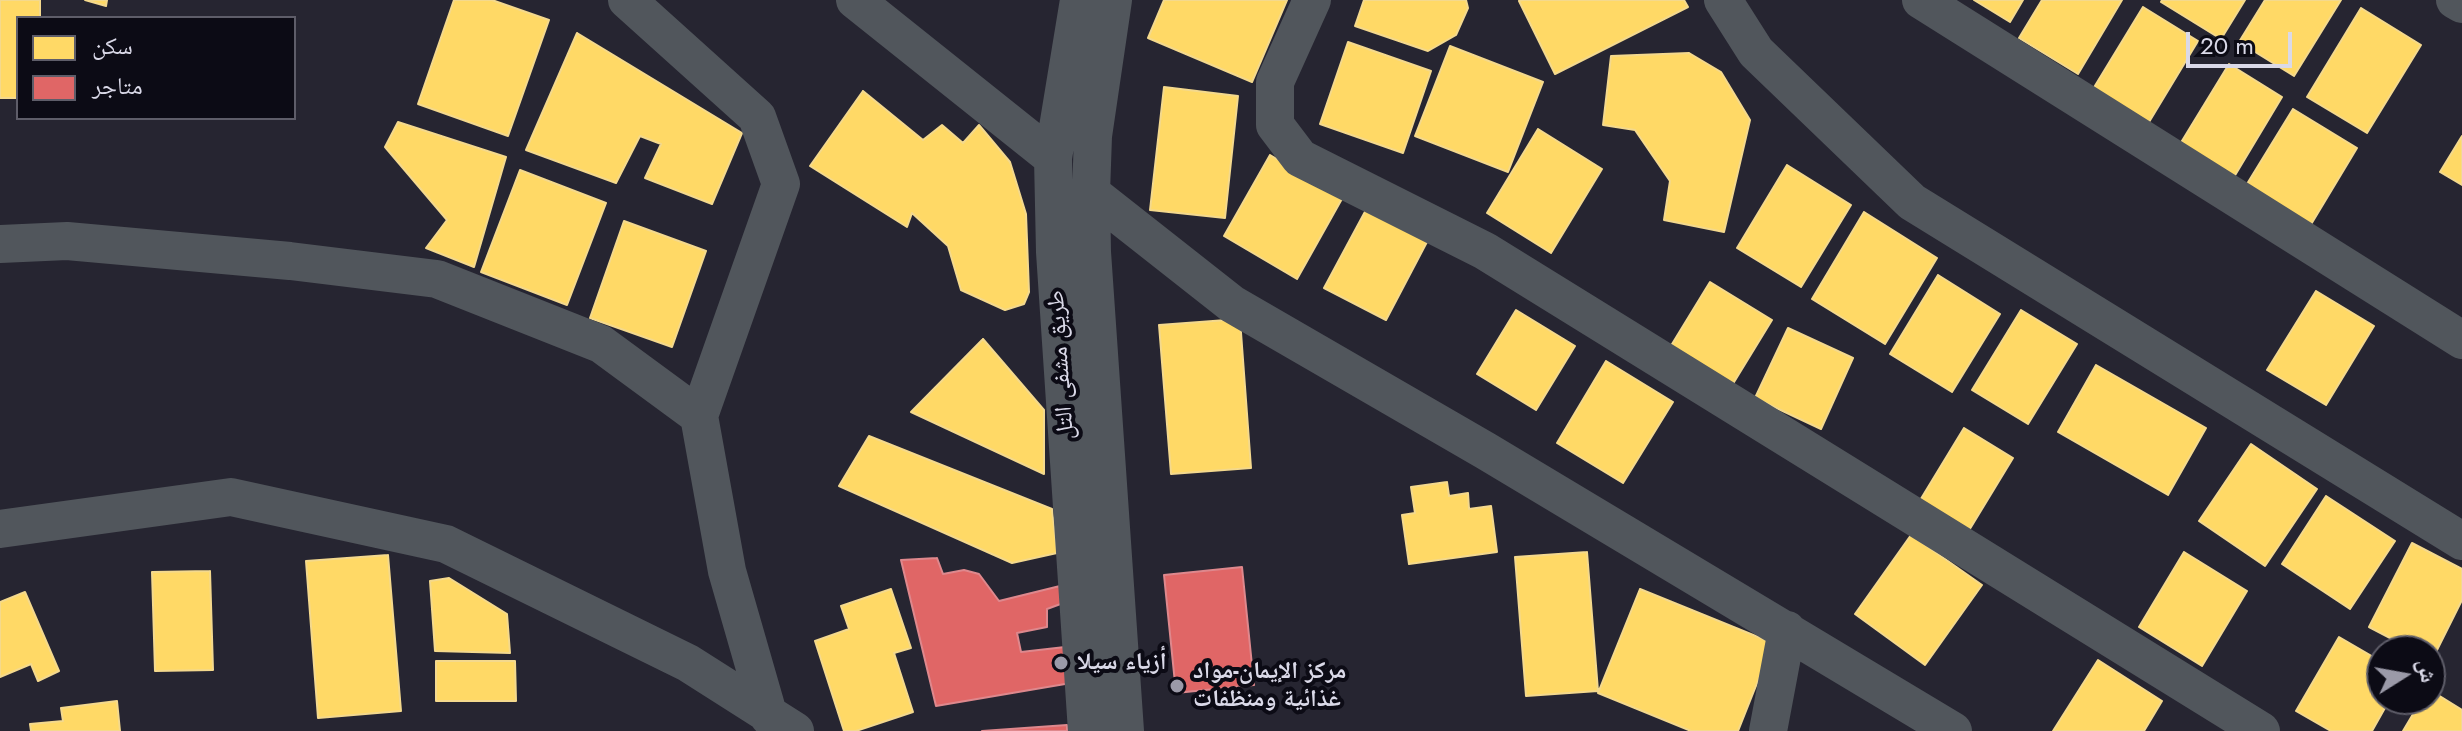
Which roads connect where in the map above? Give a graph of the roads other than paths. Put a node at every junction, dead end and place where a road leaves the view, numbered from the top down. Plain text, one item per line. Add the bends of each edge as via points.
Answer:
1 (627, 0) edge
2 (855, 0) edge
3 (1079, 0) edge
4 (1113, 0) edge
5 (1312, 0) edge
6 (1723, 0) edge
7 (1921, 0) edge
8 (2455, 0) edge
9 (2462, 4) edge
10 (1053, 158) junction
11 (1091, 193) junction
12 (0, 244) edge
13 (2462, 340) edge
14 (699, 416) junction
15 (0, 529) edge
16 (2462, 541) edge
17 (1787, 630) junction
18 (782, 724) edge
19 (1087, 731) edge
20 (1125, 731) edge
21 (1768, 731) edge
22 (1953, 731) edge
23 (2261, 731) edge

1 - 14 street via 757,117 781,184
2 - 10 street
3 - 10 street, طريق مشفى التل
4 - 11 street, طريق مشفى التل via 1093,136
5 - 23 street via 1275,82 1275,125 1300,158 1485,251
6 - 16 street via 1756,52 1912,202
7 - 13 street
8 - 9 street
10 - 19 street, طريق مشفى التل via 1055,267
11 - 17 street via 1232,304
11 - 20 street, طريق مشفى التل
12 - 14 street via 67,241 437,279 601,344
14 - 18 street via 727,571
15 - 18 street via 231,497 446,544 688,663
17 - 21 street
17 - 22 street

